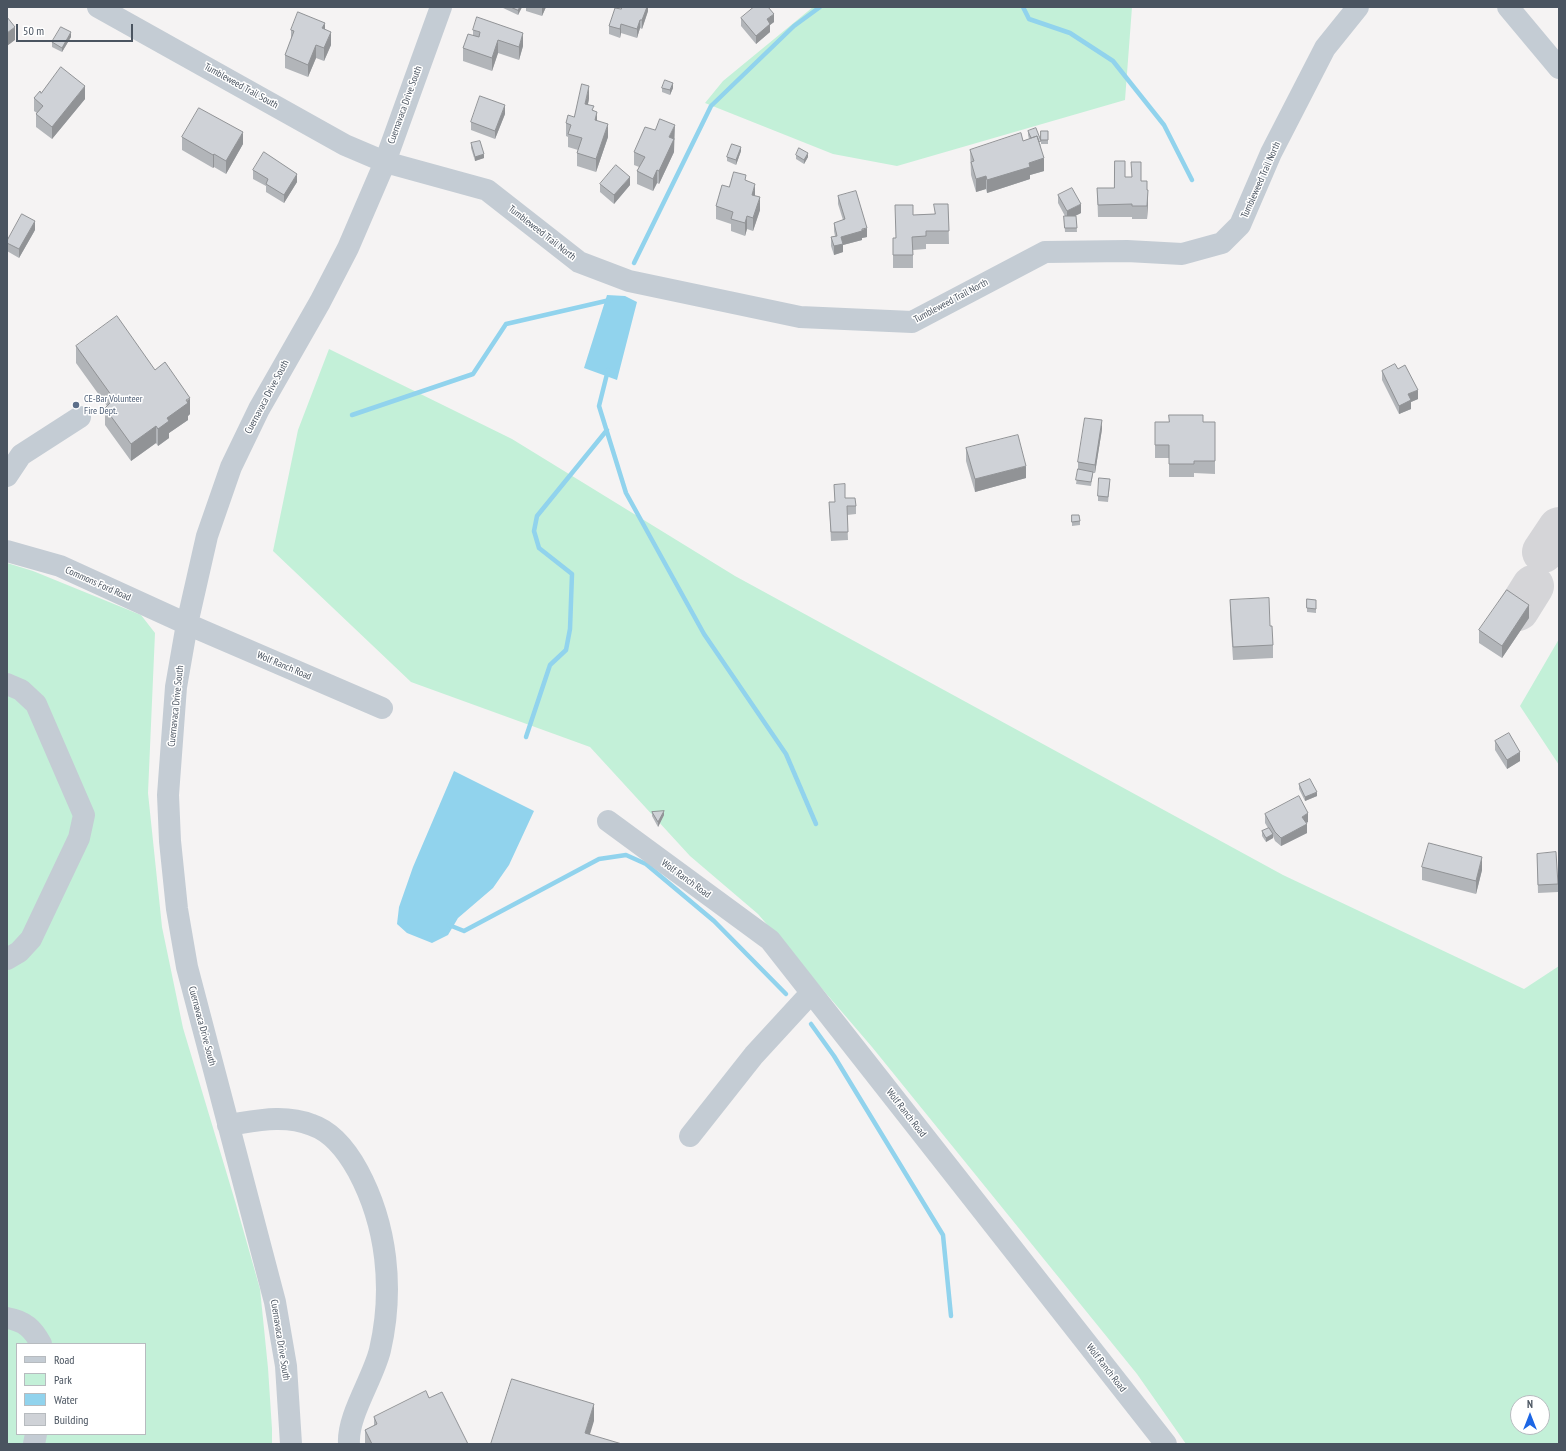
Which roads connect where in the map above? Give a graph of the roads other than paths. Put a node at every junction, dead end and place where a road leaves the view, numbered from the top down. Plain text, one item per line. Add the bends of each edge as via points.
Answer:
1 (98, 7) edge
2 (441, 7) edge
3 (1358, 7) edge
4 (1508, 7) edge
5 (1559, 68) edge
6 (385, 162) junction
7 (80, 417) dead end
8 (7, 476) edge
9 (7, 551) edge
10 (187, 624) junction
11 (7, 684) edge
12 (382, 708) dead end
13 (608, 822) dead end
14 (7, 959) edge
15 (810, 993) junction
16 (228, 1125) junction
17 (690, 1136) dead end
18 (7, 1318) edge
19 (41, 1343) edge
20 (291, 1444) edge
21 (349, 1444) edge
22 (1166, 1444) edge

1 - 6 street, Tumbleweed Trail South via 345,145
2 - 6 street, Cuernavaca Drive South
3 - 6 street, Tumbleweed Trail North via 1325,48 1271,154 1240,225 1222,243 1182,254 1127,251 1045,252 912,322 800,317 629,281 579,262 487,190
4 - 5 street
6 - 10 street, Cuernavaca Drive South via 348,248 324,295 258,408 231,467 207,536
7 - 8 street via 21,455
9 - 10 street, Commons Ford Road via 60,566
10 - 12 street, Wolf Ranch Road
10 - 16 street, Cuernavaca Drive South via 176,687 171,748 168,795 170,841 177,909 187,967
11 - 14 street via 21,690 36,704 84,815 79,838 31,939 19,952
13 - 15 street, Wolf Ranch Road via 770,940
15 - 17 street via 754,1055
15 - 22 street, Wolf Ranch Road
16 - 20 street, Cuernavaca Drive South via 275,1302 286,1366
16 - 21 street via 282,1119 312,1124 325,1131 339,1143 351,1159 378,1219 387,1274 385,1325 380,1351 352,1422
18 - 19 street via 18,1320 35,1331

